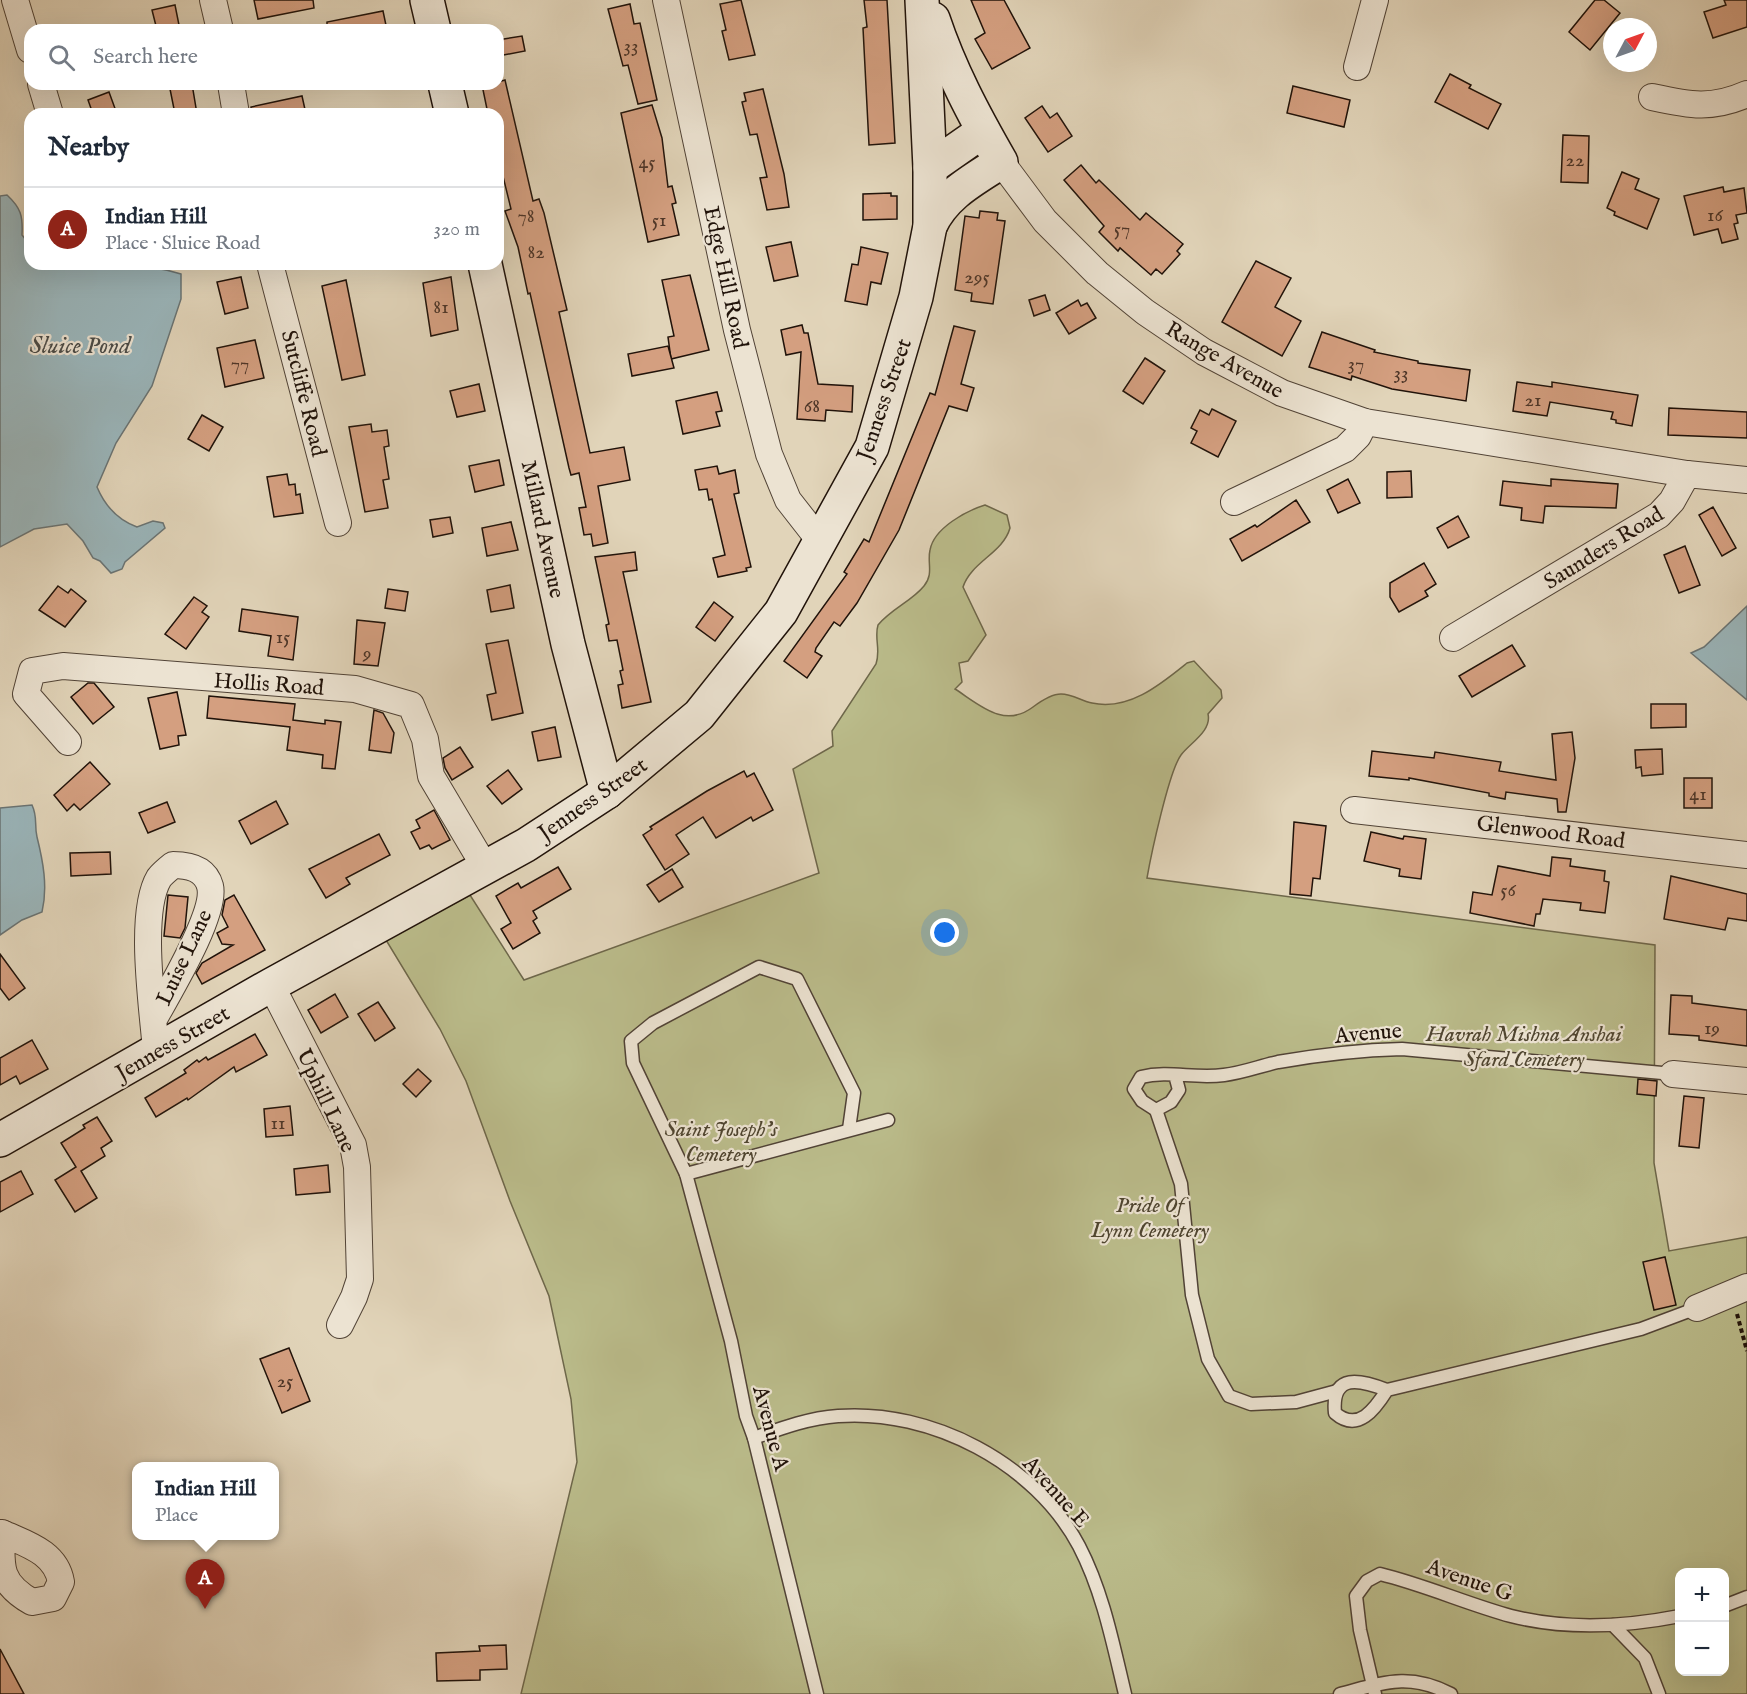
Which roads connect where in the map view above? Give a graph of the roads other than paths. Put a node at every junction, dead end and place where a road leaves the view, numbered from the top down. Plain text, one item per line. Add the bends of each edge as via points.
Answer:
1 (15, 0) edge
2 (213, 0) edge
3 (427, 0) edge
4 (666, 0) edge
5 (922, 0) edge
6 (927, 0) edge
7 (1375, 0) edge
8 (219, 24) edge
9 (433, 24) edge
10 (24, 30) edge
11 (1357, 67) dead end
12 (43, 90) edge
13 (232, 90) edge
14 (446, 90) edge
15 (1747, 94) edge
16 (1652, 97) dead end
17 (48, 108) edge
18 (235, 108) edge
19 (451, 108) edge
20 (983, 131) junction
21 (1001, 162) junction
22 (930, 168) junction
23 (930, 226) junction
24 (272, 270) edge
25 (486, 270) edge
26 (1365, 422) junction
27 (1686, 474) junction
28 (1747, 480) edge
29 (1234, 502) dead end
30 (338, 522) dead end
31 (820, 541) junction
32 (1453, 638) dead end
33 (68, 742) dead end
34 (607, 792) junction
35 (1354, 810) dead end
36 (1747, 855) edge
37 (485, 867) junction
38 (271, 985) junction
39 (154, 1019) junction
40 (156, 1051) junction
41 (1673, 1074) joint
42 (1174, 1075) junction
43 (1747, 1081) edge
44 (1156, 1110) junction
45 (888, 1120) dead end
46 (849, 1129) junction
47 (0, 1140) edge
48 (686, 1174) junction
49 (1739, 1290) edge
50 (1697, 1308) joint
51 (340, 1325) dead end
52 (1387, 1390) junction
53 (1337, 1391) junction
54 (754, 1438) junction
55 (1747, 1597) edge
56 (1729, 1604) edge
57 (1675, 1617) edge
58 (1613, 1625) junction
59 (1374, 1690) edge
60 (817, 1694) edge
61 (1125, 1694) edge
62 (1340, 1694) edge
63 (1451, 1694) edge
64 (1659, 1694) edge

1 - 10 street
2 - 8 street
3 - 9 street
4 - 31 street, Edge Hill Road via 737,330 770,454 788,500
5 - 22 street, Jenness Street
6 - 20 street, Range Avenue via 945,55
7 - 11 street
12 - 17 street
13 - 18 street
14 - 19 street
15 - 16 street via 1706,106
20 - 21 street, Range Avenue
20 - 22 street
21 - 23 street, Jenness Street via 952,195
21 - 26 street, Range Avenue via 1045,221 1070,247 1096,273 1164,325 1203,352 1282,393
22 - 23 street, Jenness Street
23 - 31 street, Jenness Street via 916,297 872,447
24 - 30 street, Sutcliffe Road
25 - 34 street, Millard Avenue via 568,644
26 - 27 street, Range Avenue
26 - 29 street via 1345,449
27 - 28 street
27 - 32 street, Saunders Road via 1672,501 1659,515
31 - 34 street, Jenness Street via 781,612 699,715
33 - 37 street, Hollis Road via 26,694 32,671 63,666 355,689 411,705 425,739 431,776
34 - 37 street, Jenness Street
35 - 36 street, Glenwood Road
37 - 38 street, Jenness Street
38 - 40 street, Jenness Street
38 - 51 street, Uphill Lane via 353,1145 360,1279
39 - 39 street, Luise Lane via 194,944 209,905 210,885 189,865 173,865 159,878 153,896 148,930
39 - 40 street, Luise Lane
40 - 47 street, Jenness Street
41 - 42 lane, Avenue via 1402,1048 1279,1062 1223,1075
41 - 43 street
42 - 44 lane via 1179,1090 1171,1102
42 - 44 lane, Avenue via 1160,1072 1141,1077 1134,1089 1142,1101
44 - 53 lane, Avenue via 1181,1184 1192,1294 1206,1348 1228,1396 1251,1404 1296,1402
45 - 46 lane
46 - 48 lane
46 - 48 lane, Avenue A via 854,1093 797,979 759,967 653,1023 631,1041 633,1063
48 - 54 lane, Avenue A
49 - 50 street
50 - 52 lane via 1641,1329
52 - 53 lane, Avenue via 1361,1380 1346,1382
52 - 53 lane via 1375,1411 1351,1421 1335,1413
54 - 60 lane, Avenue A
54 - 61 lane, Avenue E via 815,1419 869,1415 928,1428 992,1455 1041,1496 1078,1545 1107,1622
55 - 56 lane
57 - 58 lane, Avenue G
58 - 59 lane, Avenue G via 1548,1623 1510,1616 1416,1582 1380,1574 1367,1581 1356,1596
58 - 64 lane via 1645,1658
59 - 62 lane
59 - 63 lane via 1402,1679 1423,1682

